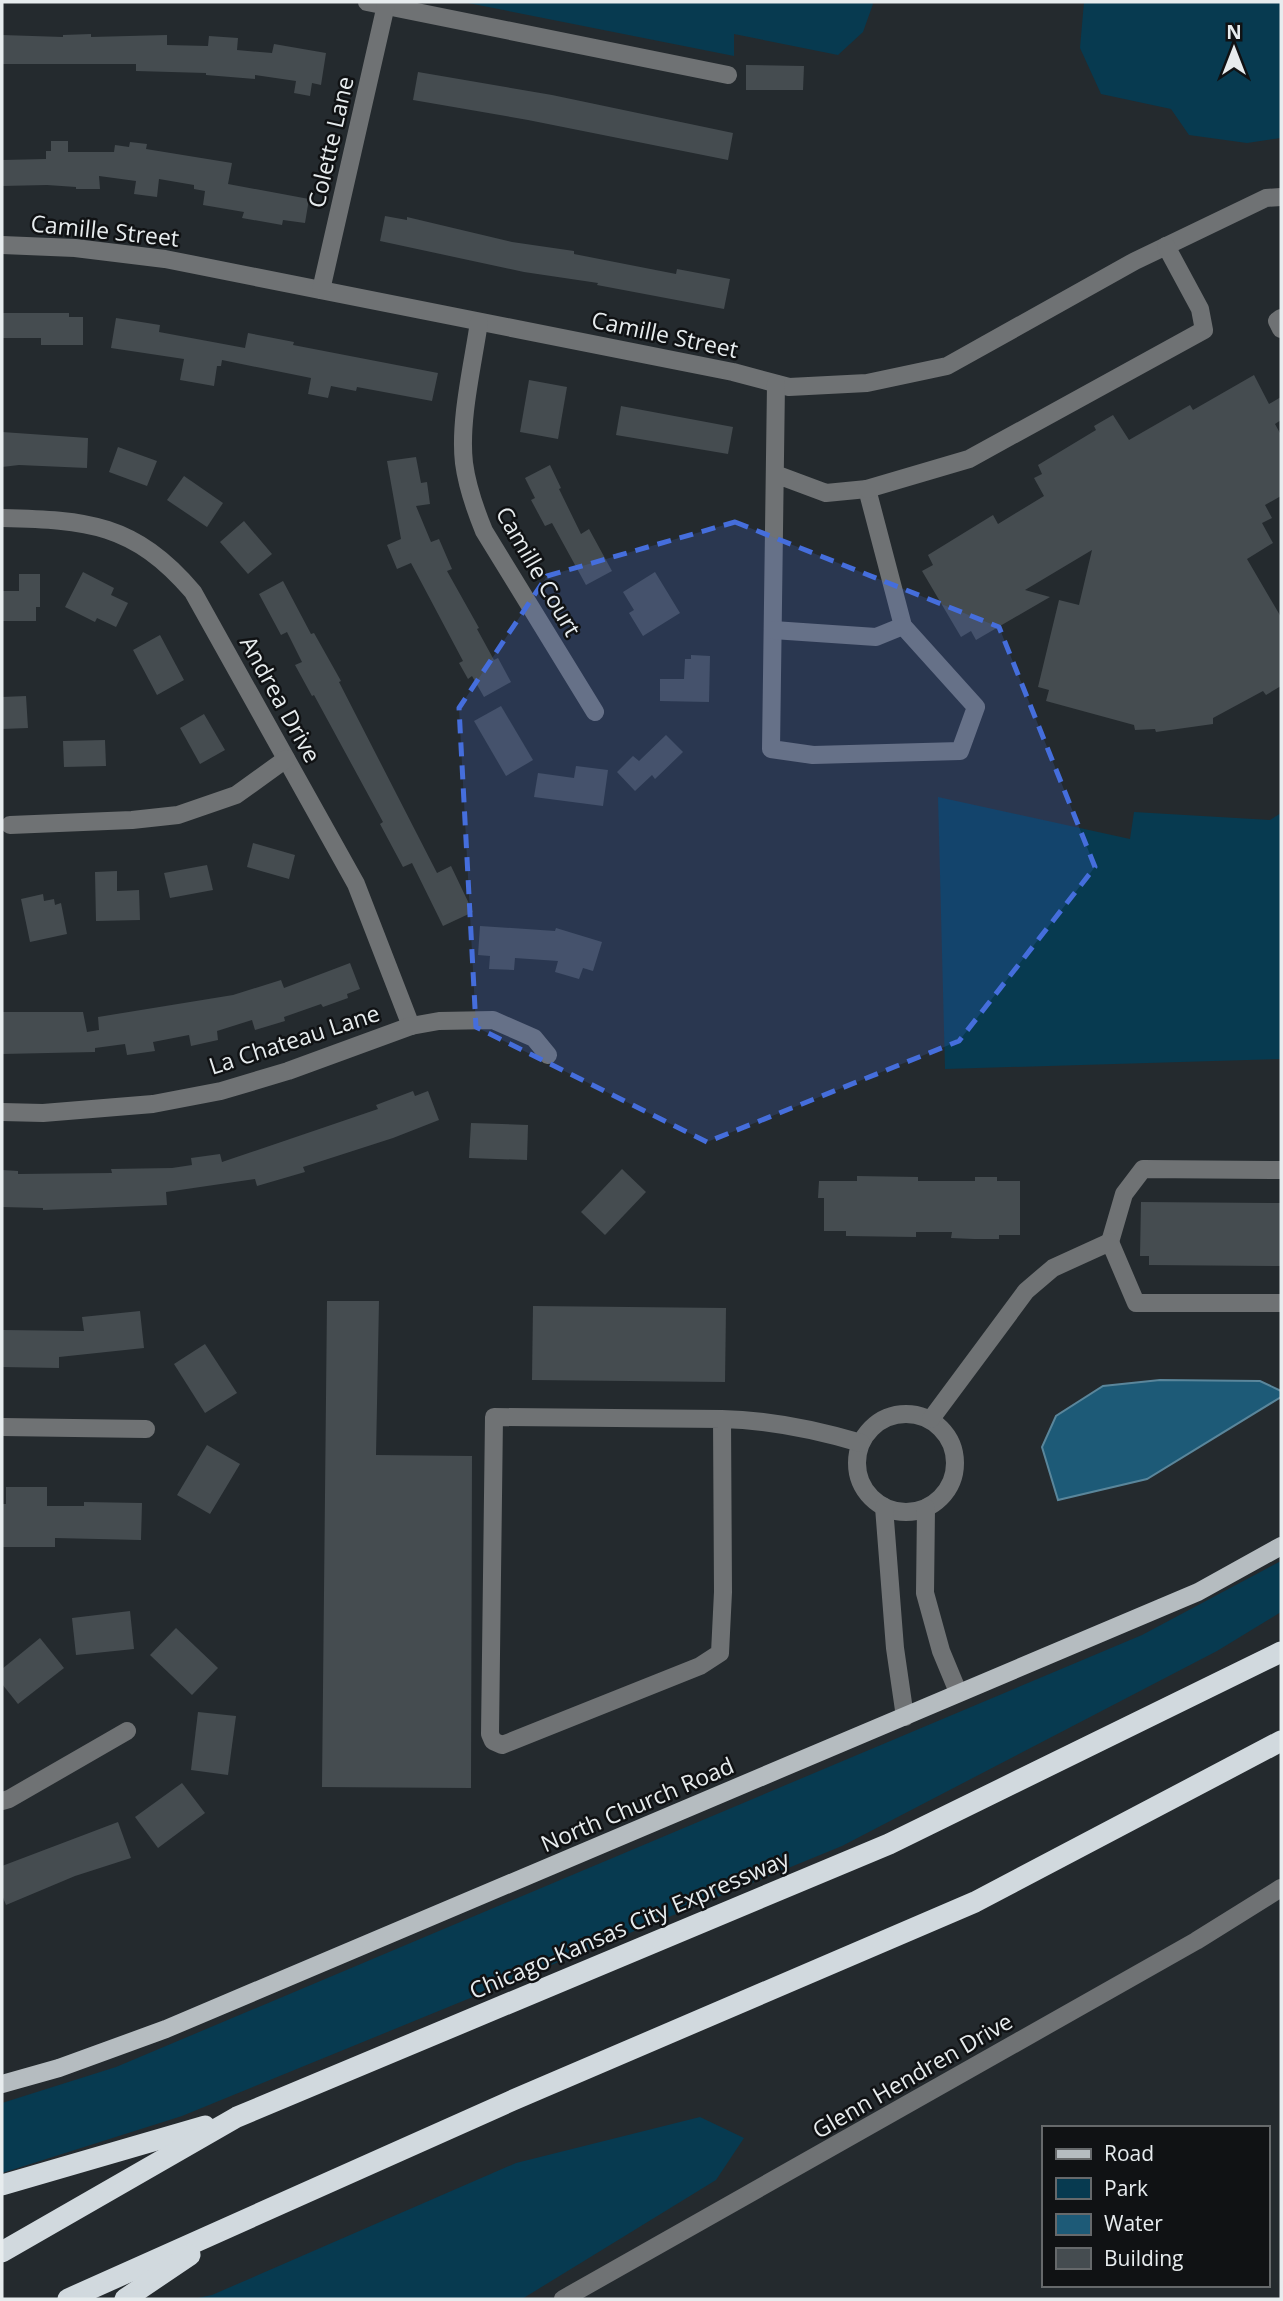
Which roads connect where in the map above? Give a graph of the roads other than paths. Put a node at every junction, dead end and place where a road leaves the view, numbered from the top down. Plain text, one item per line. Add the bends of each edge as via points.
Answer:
1 (367, 2) edge
2 (386, 5) junction
3 (728, 75) dead end
4 (1281, 197) edge
5 (2, 246) edge
6 (1166, 246) junction
7 (321, 290) junction
8 (1281, 318) edge
9 (480, 322) junction
10 (1281, 329) edge
11 (776, 384) junction
12 (775, 474) junction
13 (867, 489) junction
14 (2, 518) edge
15 (903, 625) junction
16 (772, 630) junction
17 (595, 712) dead end
18 (286, 759) junction
19 (10, 825) dead end
20 (411, 1026) junction
21 (548, 1055) dead end
22 (2, 1112) edge
23 (1281, 1170) edge
24 (1111, 1242) junction
25 (1281, 1303) edge
26 (722, 1419) junction
27 (931, 1419) junction
28 (2, 1427) edge
29 (146, 1429) dead end
30 (861, 1443) junction
31 (884, 1507) junction
32 (926, 1508) junction
33 (1281, 1546) edge
34 (1281, 1652) edge
35 (958, 1692) junction
36 (905, 1717) junction
37 (127, 1731) dead end
38 (1281, 1741) edge
39 (2, 1801) edge
40 (1281, 1888) edge
41 (2, 2084) edge
42 (237, 2117) junction
43 (2, 2185) edge
44 (239, 2223) junction
45 (2, 2252) edge
46 (68, 2299) edge
47 (125, 2299) edge
48 (563, 2299) edge

1 - 2 street
2 - 3 street
2 - 7 street, Colette Lane
4 - 6 street, Camille Street via 1266,198
5 - 7 street, Camille Street via 75,248 165,259
6 - 11 street, Camille Street via 947,366 867,383
6 - 13 street via 1200,309 1204,330 970,459
7 - 9 street, Camille Street
8 - 10 street via 1277,321
9 - 11 street, Camille Street
9 - 17 street, Camille Court via 463,435 473,505 484,531
11 - 12 street
12 - 13 street via 826,493
12 - 16 street
13 - 15 street
14 - 18 street, Andrea Drive via 94,525 136,542 173,569 193,592
15 - 16 street via 876,637
15 - 16 street via 976,707 960,751 813,755 771,749
18 - 19 street via 236,795 178,815
18 - 20 street, Andrea Drive via 356,884
20 - 21 street, La Chateau Lane via 493,1020 534,1038
20 - 22 street, La Chateau Lane via 221,1091 153,1104
23 - 24 street via 1143,1169 1124,1194
24 - 25 street via 1136,1303
24 - 27 street via 1054,1268 1027,1291
26 - 26 street via 494,1417 493,1741 502,1745 523,1737 700,1666 720,1653
26 - 30 street via 789,1424
27 - 30 street via 896,1414 875,1424
27 - 32 street via 948,1436 956,1471 945,1493
28 - 29 street
30 - 31 street via 857,1455 860,1479 865,1491
31 - 32 street via 905,1512
31 - 36 street
32 - 35 street via 925,1593 930,1620
33 - 35 main road, North Church Road via 1198,1592
34 - 42 highway, Chicago-Kansas City Expressway via 889,1844
35 - 36 main road, North Church Road
36 - 41 main road, North Church Road via 166,2029
37 - 39 street
38 - 44 highway via 975,1902
40 - 48 street, Glenn Hendren Drive via 1196,1941
42 - 43 highway
42 - 45 highway, Chicago-Kansas City Expressway
44 - 46 highway
44 - 47 highway

